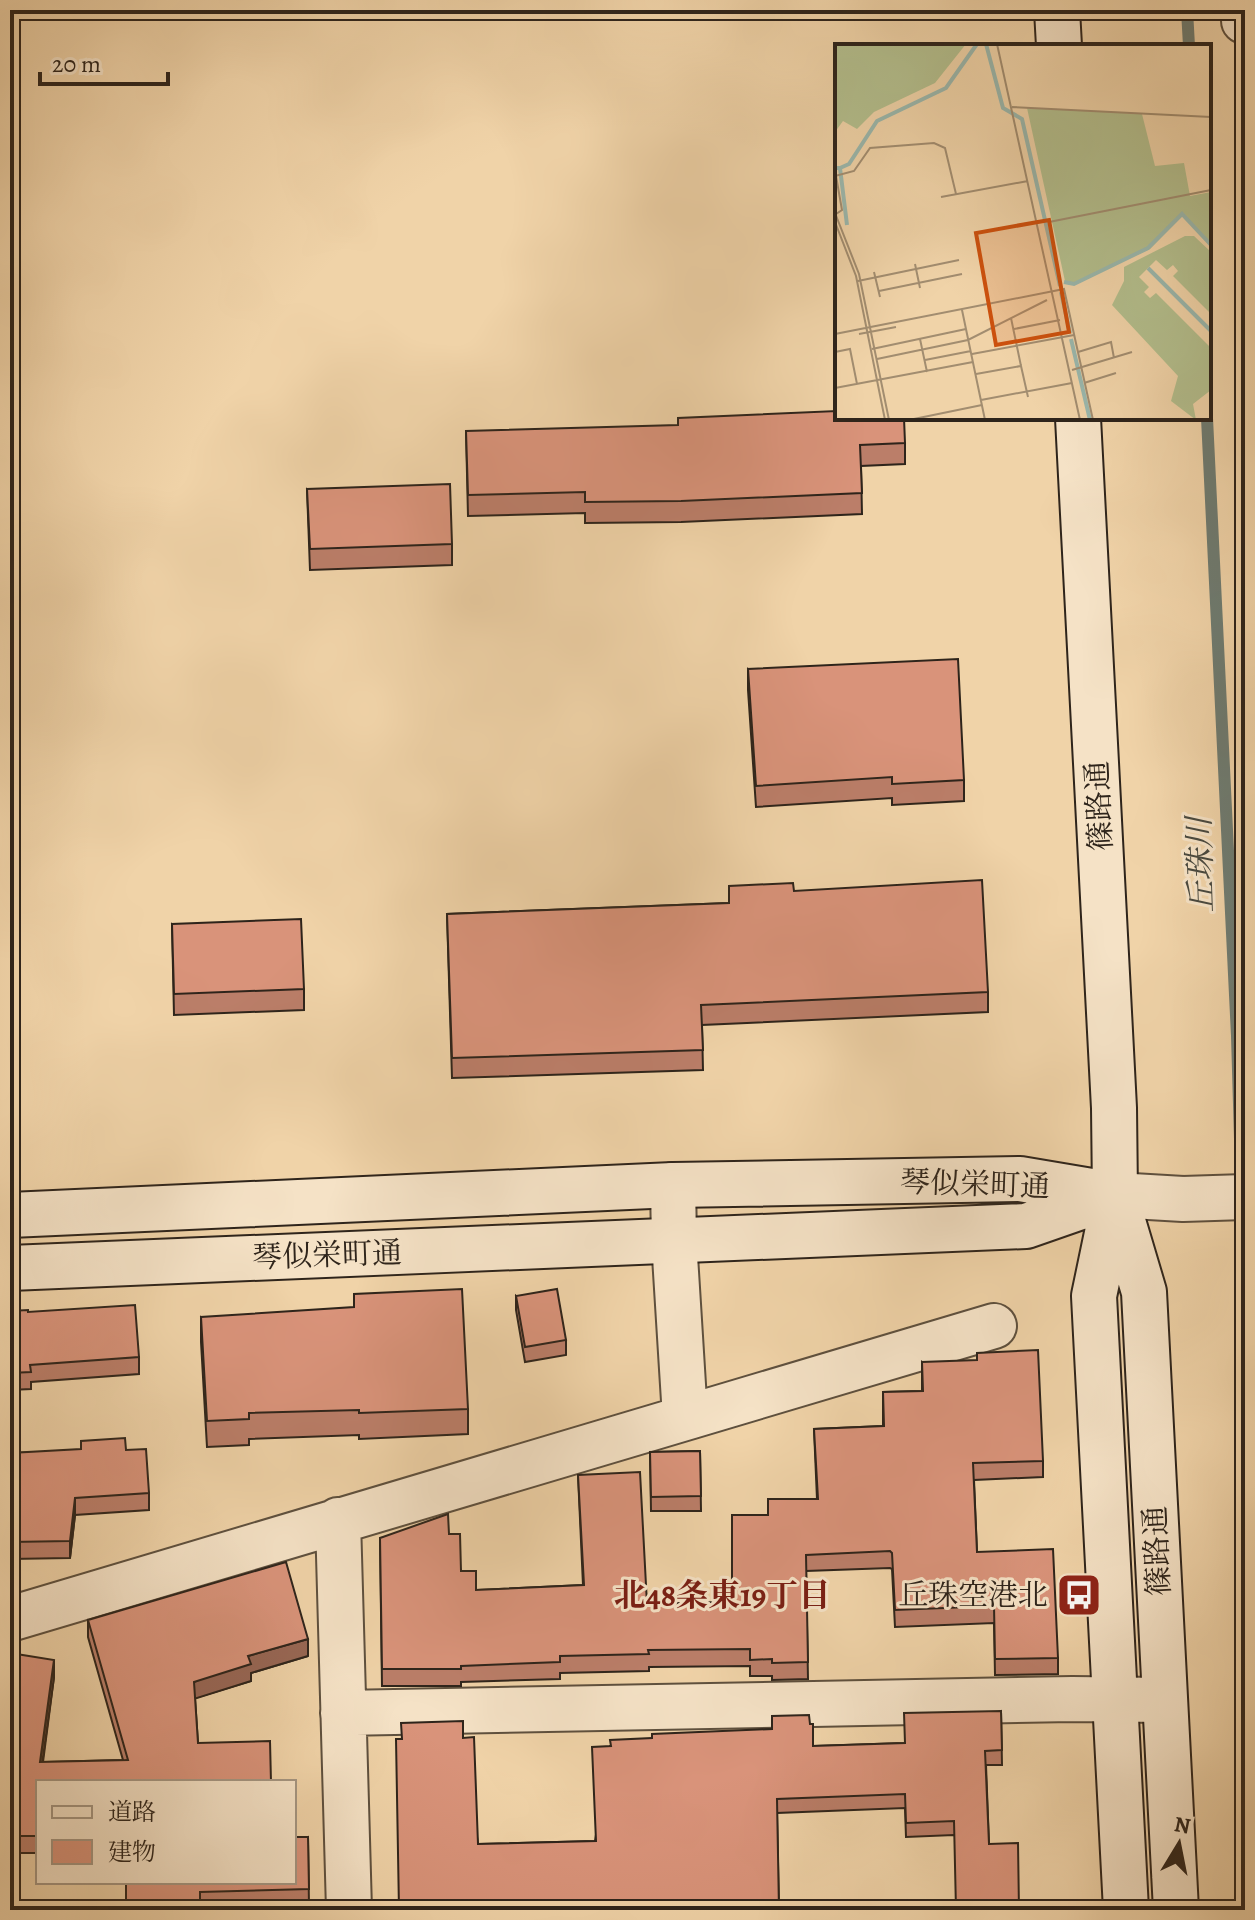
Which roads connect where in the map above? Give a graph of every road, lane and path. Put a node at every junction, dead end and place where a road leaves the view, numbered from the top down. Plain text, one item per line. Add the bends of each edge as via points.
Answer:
1 (1057, 10) edge
2 (1059, 44) edge
3 (1078, 420) edge
4 (673, 1185) junction
5 (1115, 1195) junction
6 (1233, 1198) edge
7 (10, 1215) edge
8 (674, 1240) junction
9 (10, 1268) edge
10 (994, 1326) dead end
11 (685, 1417) junction
12 (338, 1520) junction
13 (10, 1619) edge
14 (1115, 1698) junction
15 (1164, 1700) junction
16 (343, 1713) junction
17 (349, 1910) edge
18 (1126, 1910) edge
19 (1176, 1910) edge

1 - 2 street
3 - 5 street, 篠路通
4 - 5 street, 琴似栄町通 via 1020,1179
4 - 7 street, 琴似栄町通
4 - 8 street
5 - 6 street
5 - 8 street, 琴似栄町通 via 1026,1226
5 - 14 street, 篠路通 via 1094,1296
5 - 15 street, 篠路通 via 1144,1292
8 - 9 street, 琴似栄町通
8 - 11 street
10 - 11 street
11 - 12 street
12 - 13 street
12 - 16 street
14 - 15 street
14 - 16 street
14 - 18 street, 篠路通
15 - 19 street, 篠路通
16 - 17 street

